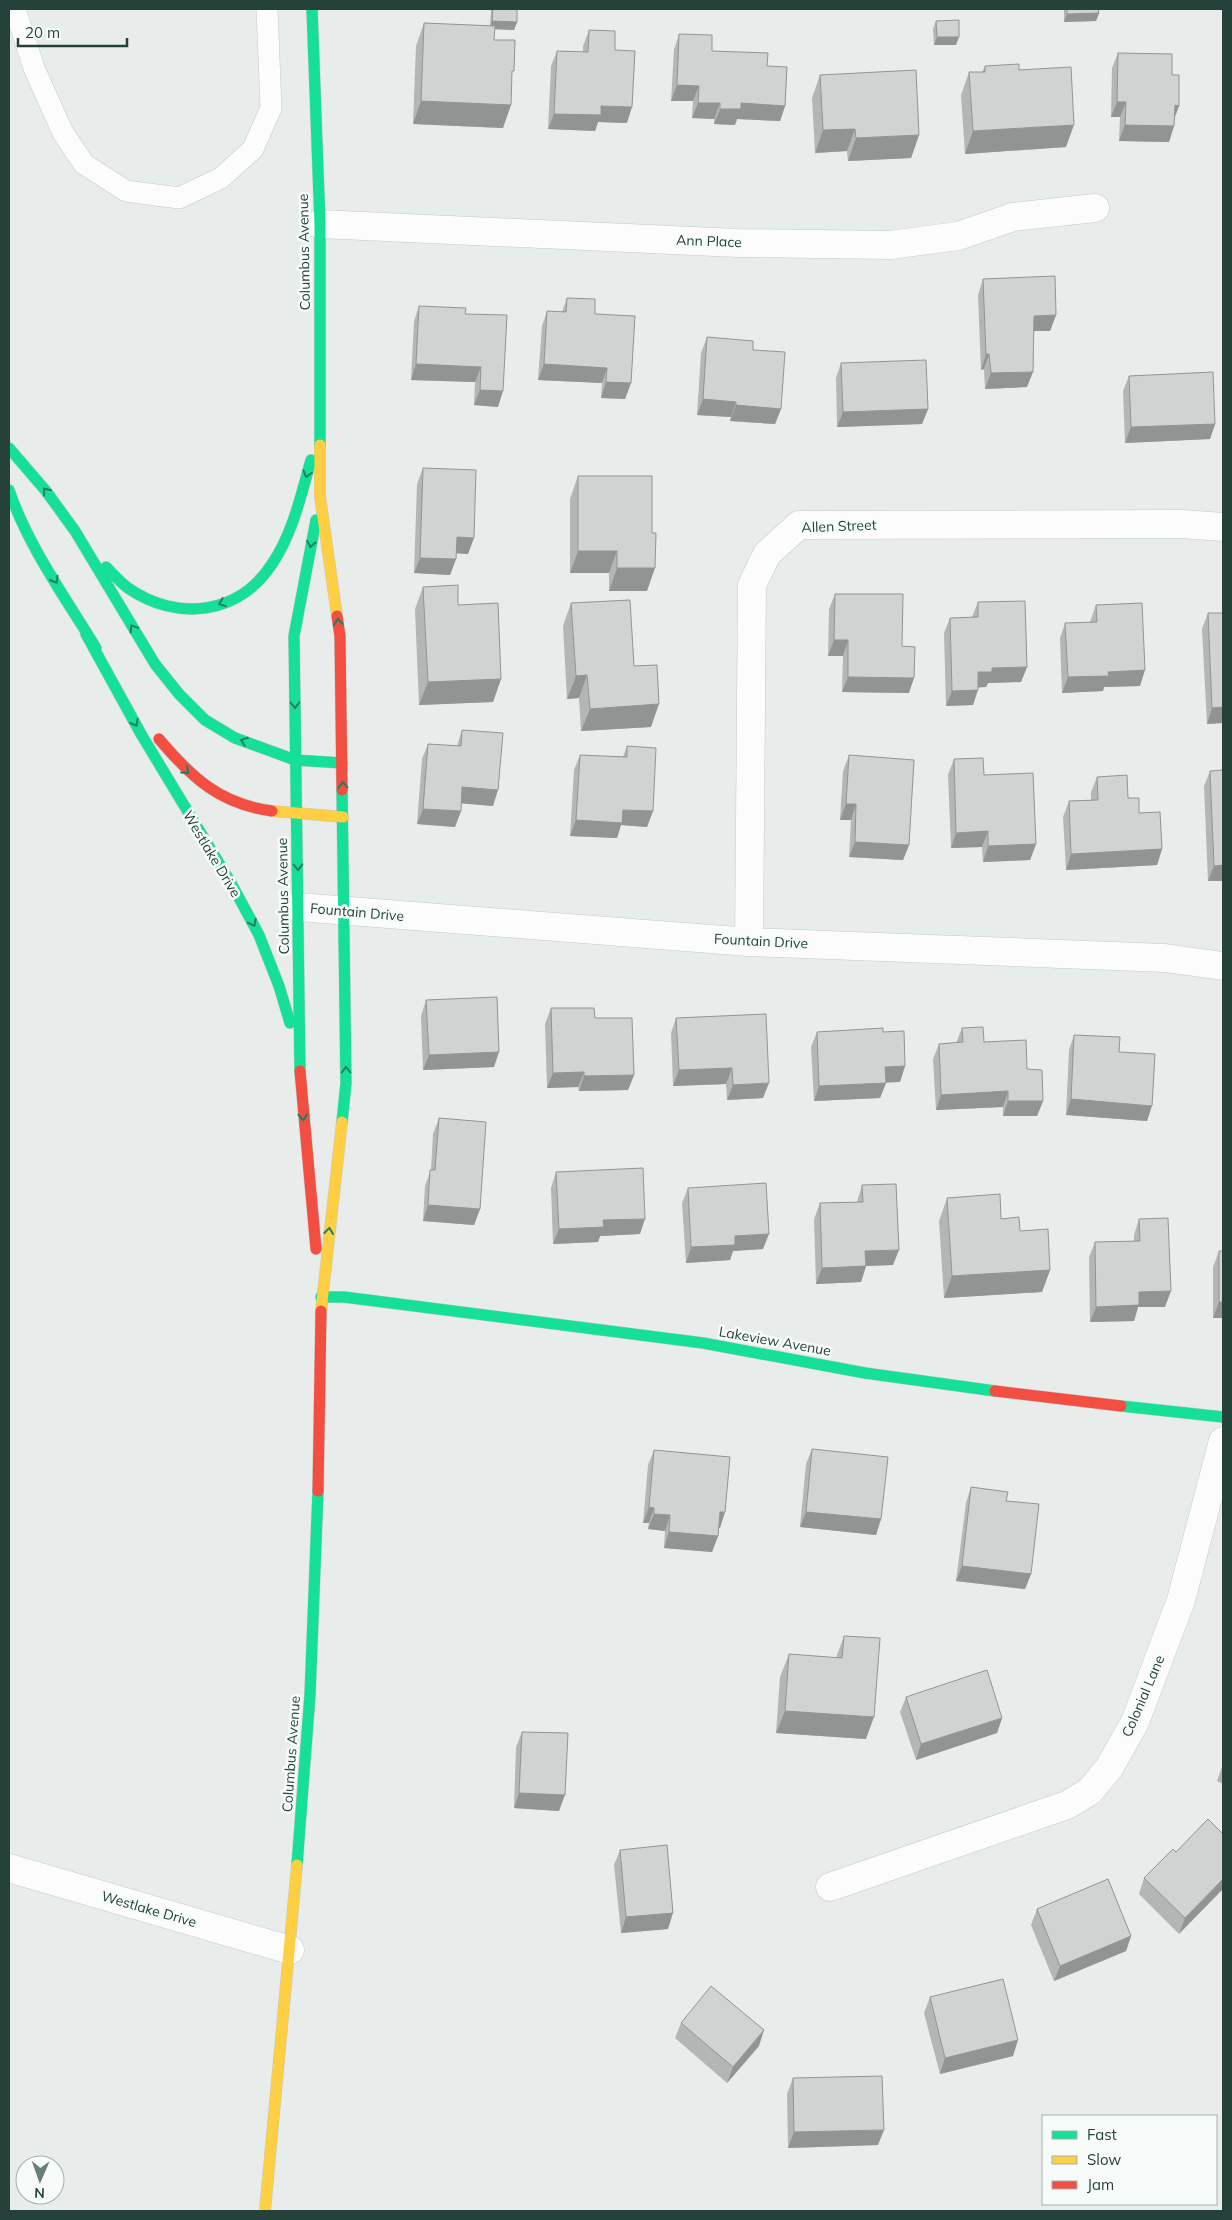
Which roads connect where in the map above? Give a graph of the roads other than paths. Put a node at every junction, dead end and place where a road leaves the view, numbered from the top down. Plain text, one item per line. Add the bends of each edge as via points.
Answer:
1 (15, 9) edge
2 (267, 9) edge
3 (312, 9) edge
4 (1094, 208) dead end
5 (320, 224) junction
6 (321, 427) junction
7 (9, 448) edge
8 (9, 490) edge
9 (320, 496) junction
10 (9, 506) edge
11 (1223, 528) edge
12 (75, 531) junction
13 (38, 552) junction
14 (86, 634) junction
15 (295, 760) junction
16 (342, 763) junction
17 (296, 815) junction
18 (343, 817) junction
19 (298, 907) junction
20 (345, 911) junction
21 (749, 942) junction
22 (1223, 966) edge
23 (300, 1088) junction
24 (321, 1297) junction
25 (1223, 1417) edge
26 (1223, 1441) edge
27 (9, 1868) edge
28 (830, 1887) dead end
29 (290, 1950) junction
30 (265, 2211) edge

1 - 2 lane via 34,68 63,133 84,164 126,191 179,198 221,178 253,149 271,108
3 - 5 street, Columbus Avenue
4 - 5 street, Ann Place via 1013,216 958,236 891,245 737,243
5 - 6 street, Columbus Avenue
6 - 9 street, Columbus Avenue
6 -> 12 street via 295,516 280,550 263,577 239,596 215,606 186,610 157,603 129,589 102,564
12 -> 7 street
8 - 13 street
9 -> 15 street, Columbus Avenue via 294,636
16 -> 9 street, Columbus Avenue via 340,636
10 - 13 street
11 - 21 street, Allen Street via 1181,524 799,525 767,554 752,585
15 -> 12 street via 235,738 205,720 179,694 156,664
13 -> 14 street
14 -> 17 street via 178,764 205,788 236,804
14 -> 23 street, Westlake Drive via 145,742 259,935 292,1028
15 - 16 street
15 - 17 street, Columbus Avenue
18 -> 16 street, Columbus Avenue
17 - 18 street
17 -> 19 street, Columbus Avenue
18 - 20 street, Columbus Avenue
19 - 20 street, Fountain Drive
19 - 23 street, Columbus Avenue
20 - 21 street, Fountain Drive
24 -> 20 street, Columbus Avenue via 346,1083
21 - 22 street, Fountain Drive via 1165,958
23 -> 24 street, Columbus Avenue
24 - 25 street, Lakeview Avenue via 344,1297 703,1344 865,1373 1045,1398
24 - 29 street, Columbus Avenue via 319,1458 310,1685
26 - 28 street, Colonial Lane via 1181,1600 1135,1722 1109,1768 1090,1791 1067,1805
27 - 29 street, Westlake Drive
29 - 30 street, Columbus Avenue

